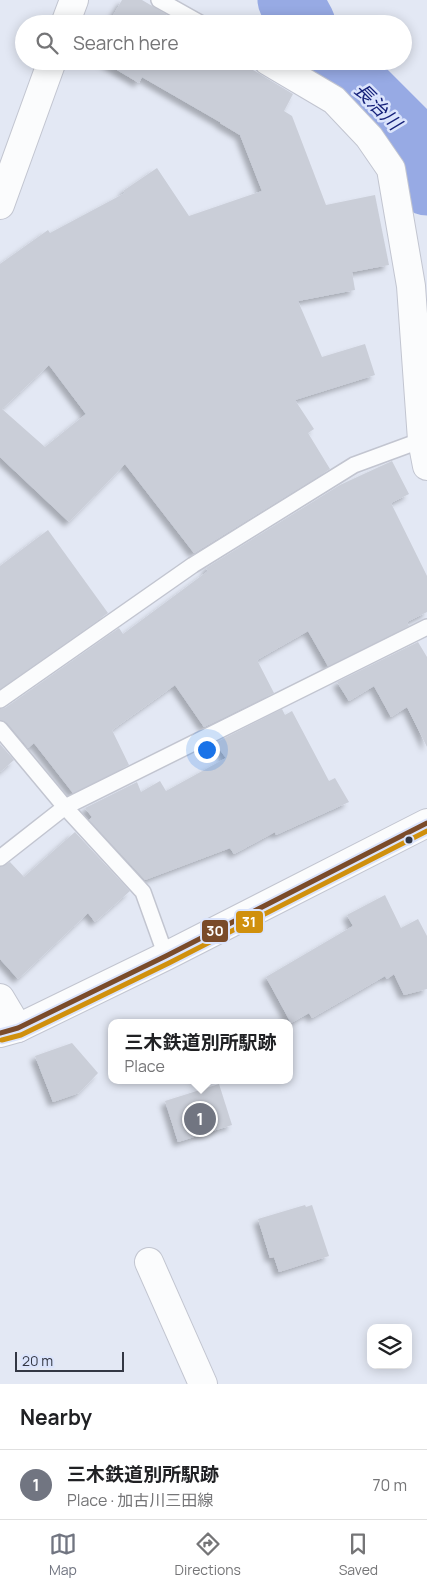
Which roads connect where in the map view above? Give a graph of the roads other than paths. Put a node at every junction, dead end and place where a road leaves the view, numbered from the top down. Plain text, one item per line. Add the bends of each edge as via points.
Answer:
1 (74, 0) edge
2 (160, 0) edge
3 (69, 15) edge
4 (186, 15) edge
5 (49, 70) edge
6 (283, 70) edge
7 (0, 205) edge
8 (424, 453) edge
9 (427, 627) edge
10 (0, 700) edge
11 (0, 729) edge
12 (65, 807) junction
13 (427, 823) edge
14 (0, 858) edge
15 (166, 956) junction
16 (0, 998) edge
17 (9, 1031) edge
18 (149, 1262) dead end
19 (203, 1384) edge

1 - 3 main road
2 - 4 lane
5 - 7 main road
6 - 8 main road via 334,100 369,137 390,168 411,286
8 - 10 lane via 354,465 193,565
9 - 12 lane
11 - 12 lane
12 - 14 lane
12 - 15 lane via 143,892
13 - 15 main road
15 - 17 main road
16 - 17 main road
18 - 19 main road

